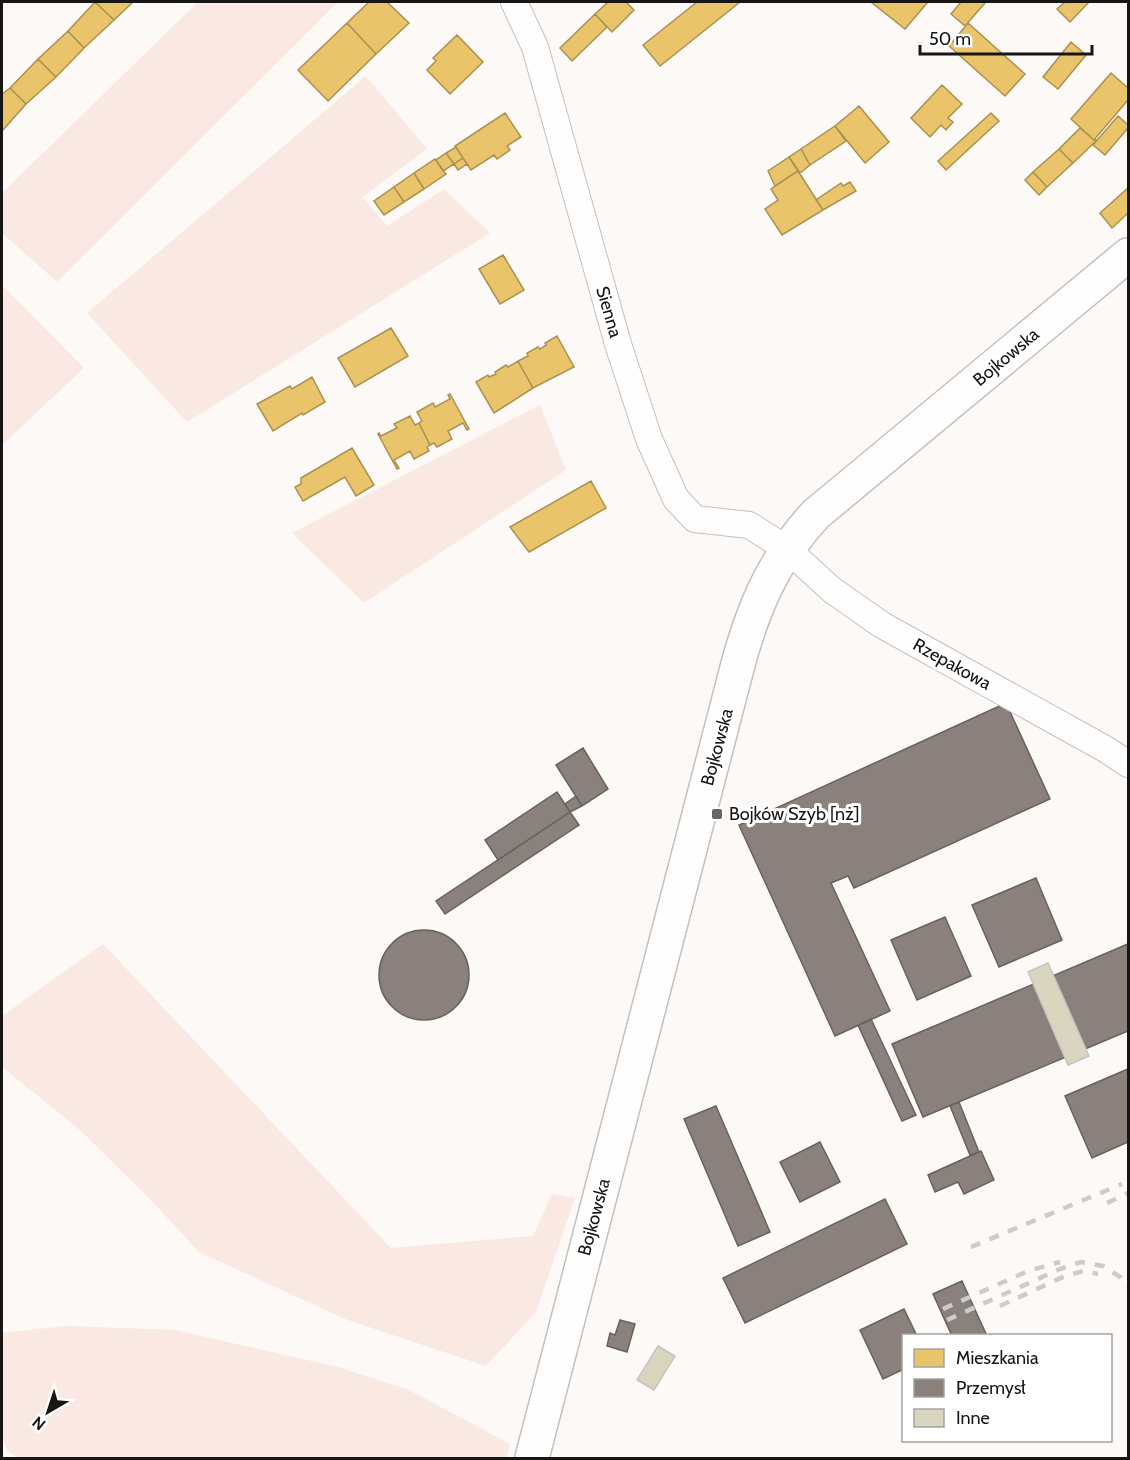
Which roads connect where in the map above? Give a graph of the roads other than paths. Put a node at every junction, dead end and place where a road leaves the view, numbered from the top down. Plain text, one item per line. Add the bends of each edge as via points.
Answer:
1 (514, 2) edge
2 (1128, 255) edge
3 (787, 549) junction
4 (1128, 764) edge
5 (532, 1458) edge

1 - 3 street, Sienna via 535,47 618,344 649,439 676,499 695,519 749,525
2 - 3 street, Bojkowska via 848,486 816,514
3 - 4 street, Rzepakowa via 832,590 882,625
3 - 5 street, Bojkowska via 761,594 744,644

